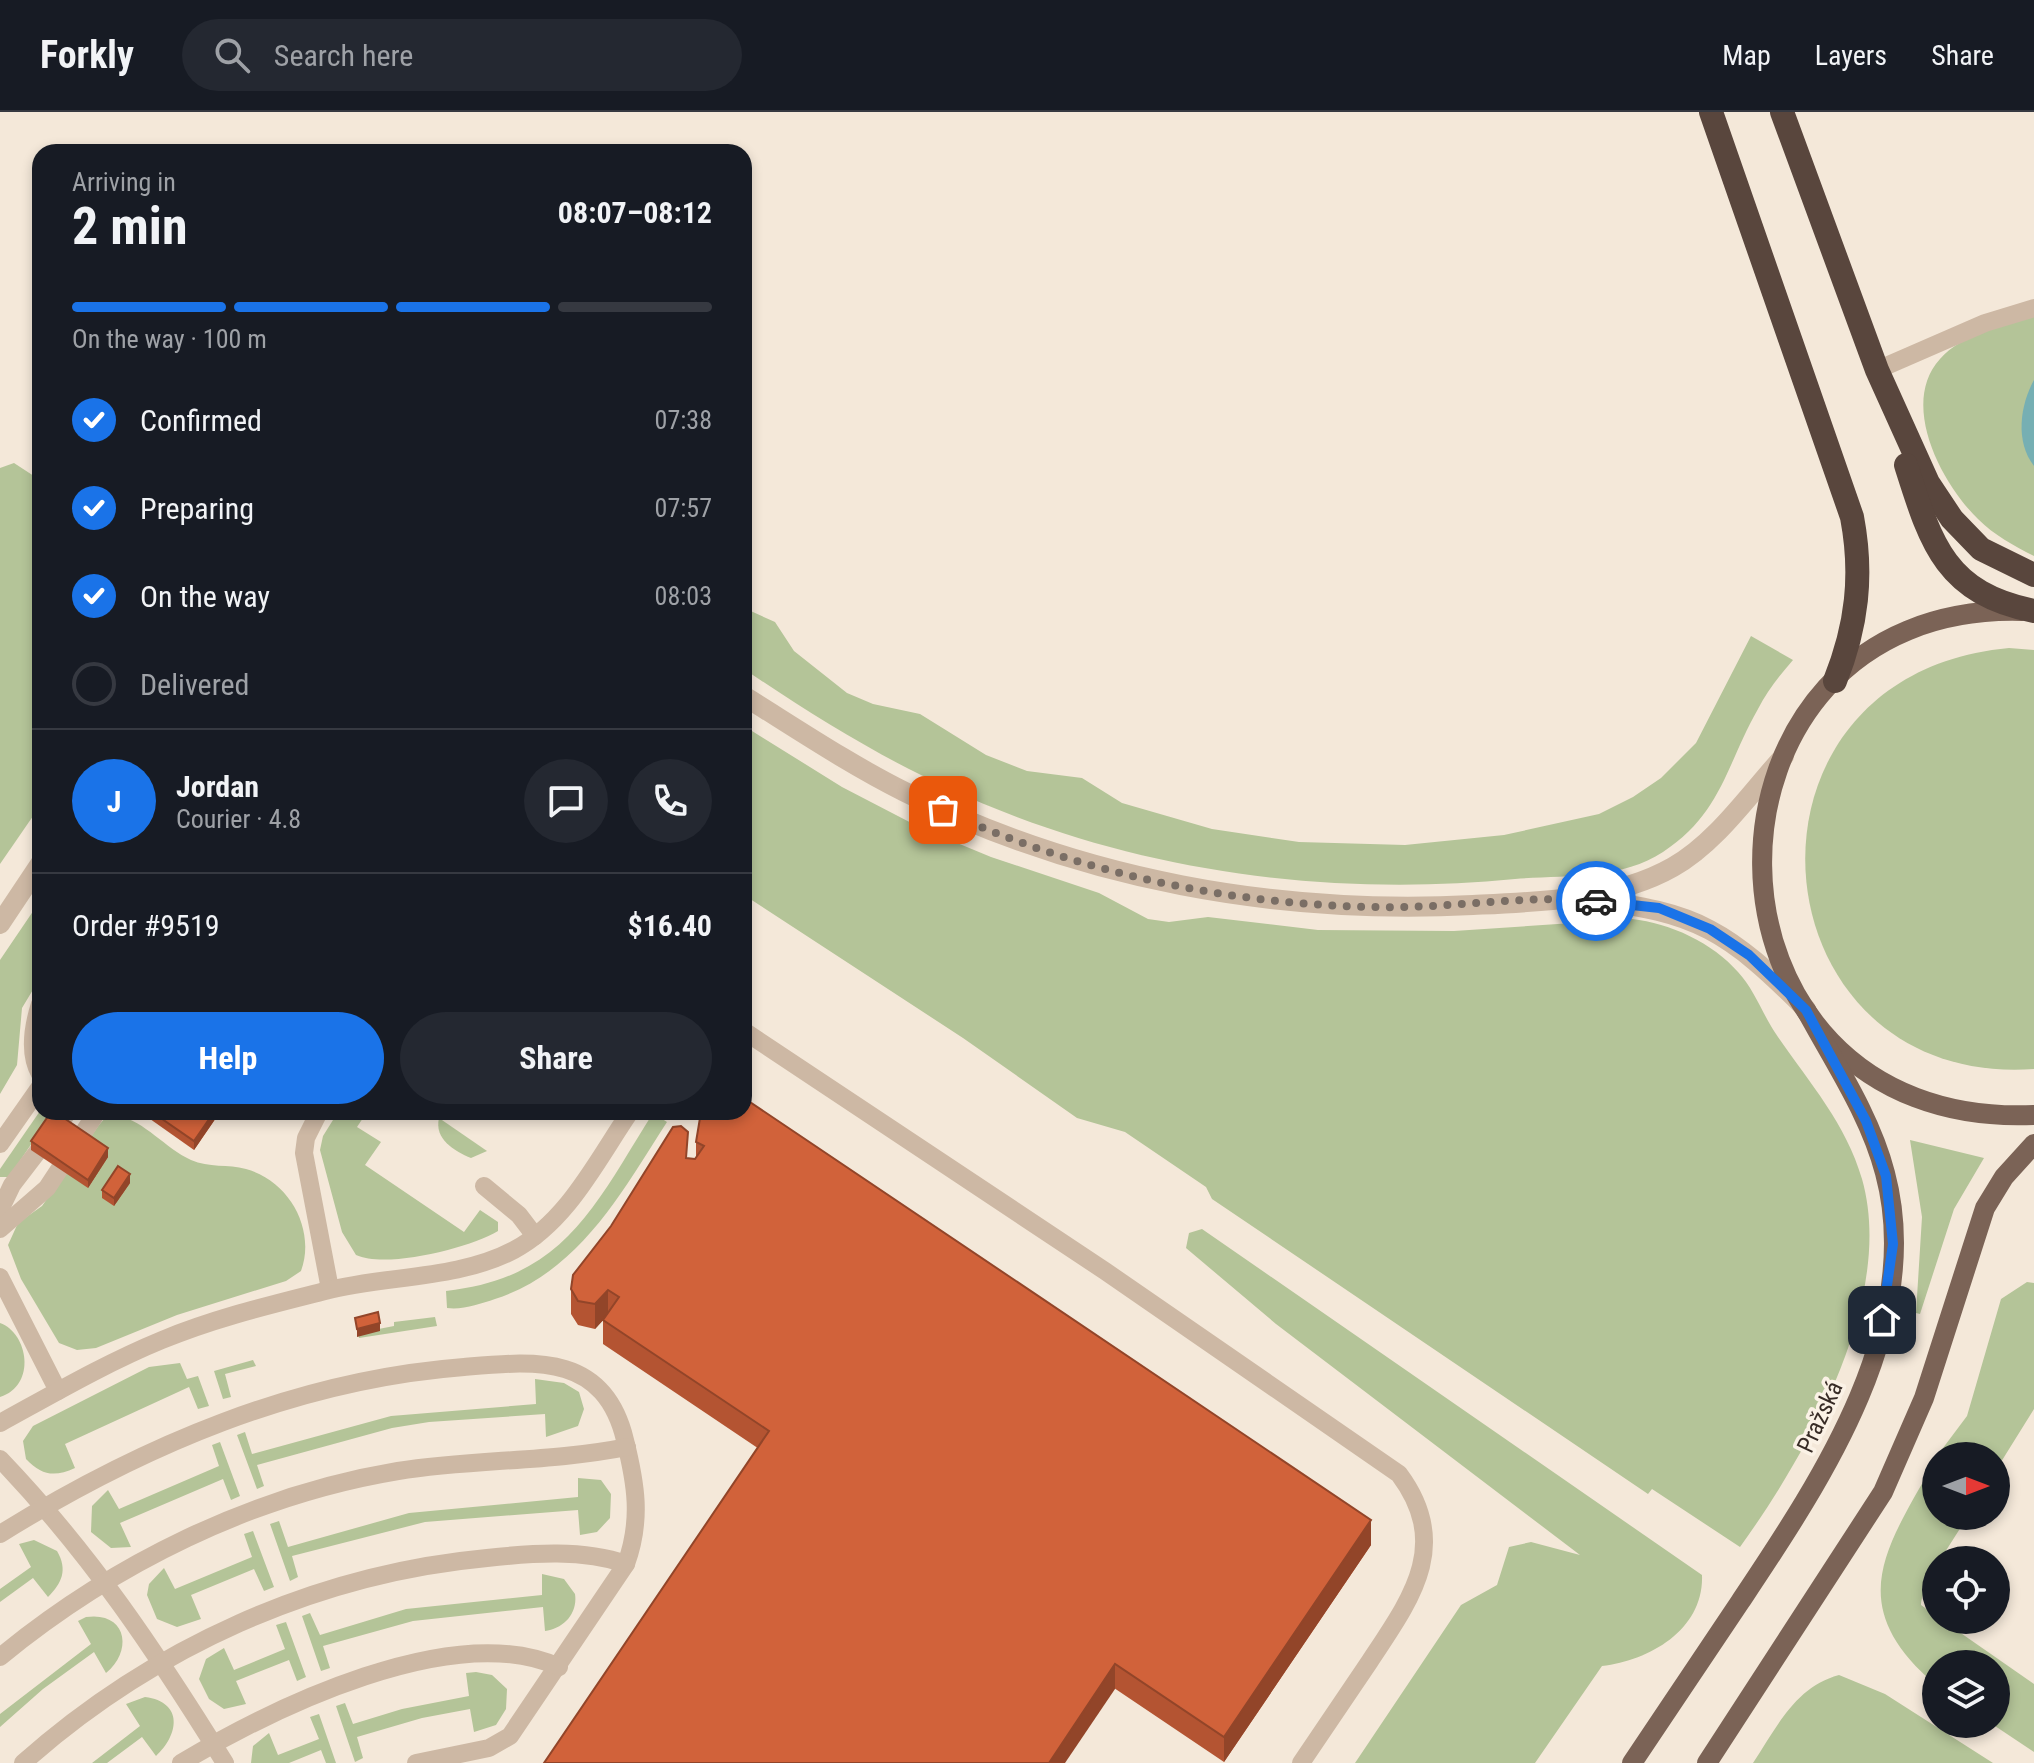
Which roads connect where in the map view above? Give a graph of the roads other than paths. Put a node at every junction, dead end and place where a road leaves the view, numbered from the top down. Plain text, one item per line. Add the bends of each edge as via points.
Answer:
1 (1711, 112) edge
2 (1782, 112) edge
3 (2034, 308) edge
4 (1877, 370) junction
5 (2034, 575) edge
6 (2034, 612) edge
7 (1835, 681) junction
8 (752, 701) edge
9 (1784, 756) junction
10 (32, 876) edge
11 (1564, 898) junction
12 (0, 924) edge
13 (1806, 1010) junction
14 (752, 1036) edge
15 (32, 1098) edge
16 (2034, 1115) edge
17 (62, 1120) edge
18 (92, 1120) edge
19 (315, 1120) edge
20 (625, 1120) edge
21 (0, 1144) edge
22 (2034, 1144) edge
23 (484, 1186) dead end
24 (0, 1210) edge
25 (0, 1229) edge
26 (535, 1236) junction
27 (0, 1277) edge
28 (330, 1289) junction
29 (58, 1391) junction
30 (0, 1423) edge
31 (627, 1447) junction
32 (0, 1459) edge
33 (45, 1506) junction
34 (0, 1534) edge
35 (626, 1564) junction
36 (107, 1582) junction
37 (0, 1657) edge
38 (161, 1662) junction
39 (559, 1667) junction
40 (213, 1744) junction
41 (23, 1763) edge
42 (181, 1763) edge
43 (225, 1763) edge
44 (416, 1763) edge
45 (1301, 1763) edge
46 (1632, 1763) edge
47 (1707, 1763) edge

1 - 7 highway via 1852,517 1858,548 1856,611
2 - 4 highway
3 - 4 lane via 1985,323
4 - 5 highway via 1921,470 1947,512 1981,549
4 - 6 highway via 1921,512 1940,551 1980,594
6 - 7 main road via 1977,613 1918,627 1872,651
7 - 9 main road
8 - 11 street via 904,791 1024,843 1178,886 1377,907
9 - 11 street via 1688,858 1652,877
9 - 13 main road via 1765,811 1760,879 1773,945
10 - 12 street
11 - 13 street via 1639,905 1690,918 1749,955
13 - 16 main road via 1860,1066 1908,1094 1978,1114
13 - 46 main road, Pražská via 1866,1121 1886,1176 1893,1244 1884,1313 1862,1390 1836,1449
14 - 45 lane via 1399,1474 1423,1522 1421,1575 1399,1617
15 - 21 lane
17 - 24 lane via 12,1185
18 - 25 lane via 47,1188
19 - 28 lane via 304,1153
20 - 26 lane via 563,1210
22 - 47 main road via 1985,1208 1924,1398 1883,1492
23 - 26 lane
26 - 28 lane via 474,1264
27 - 29 lane
28 - 29 lane via 186,1331
29 - 30 lane
31 - 33 lane via 608,1401 576,1371 533,1362 439,1369 345,1383 221,1421
31 - 35 lane via 637,1511
31 - 36 lane via 356,1480 239,1516 180,1541
32 - 33 lane
33 - 34 lane
33 - 36 lane
35 - 38 lane via 600,1557 515,1555 406,1567 288,1603
35 - 39 lane
36 - 37 lane
36 - 38 lane
38 - 40 lane
38 - 41 lane via 72,1721
39 - 40 lane via 509,1654 420,1663 320,1692
39 - 44 lane via 500,1744
40 - 42 lane
40 - 43 lane

